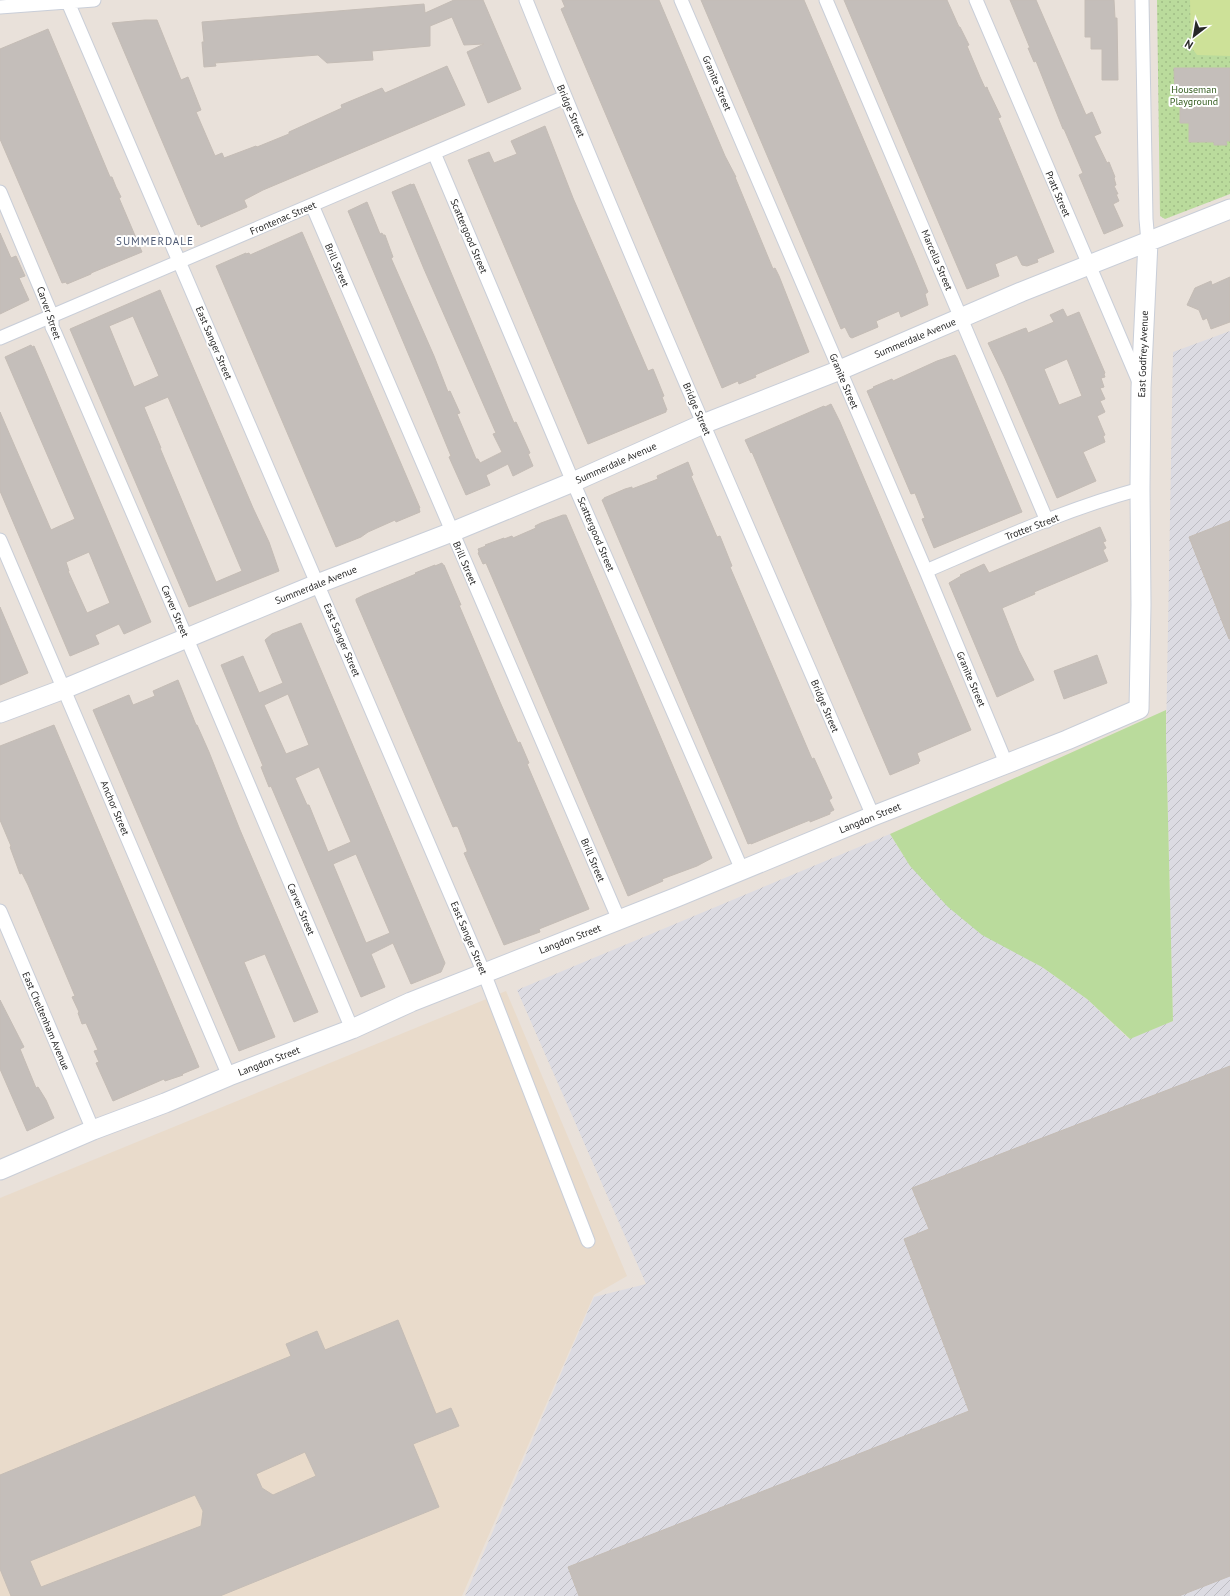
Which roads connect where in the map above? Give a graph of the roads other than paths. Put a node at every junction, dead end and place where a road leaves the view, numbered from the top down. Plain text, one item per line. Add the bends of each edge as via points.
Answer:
1 (94, 0) edge
2 (526, 0) edge
3 (681, 0) edge
4 (826, 0) edge
5 (976, 0) edge
6 (1142, 0) edge
7 (67, 1) edge
8 (0, 7) edge
9 (565, 97) junction
10 (434, 153) junction
11 (0, 192) edge
12 (312, 205) junction
13 (1230, 208) edge
14 (1148, 242) junction
15 (179, 262) junction
16 (1089, 265) junction
17 (52, 316) junction
18 (962, 318) junction
19 (0, 338) edge
20 (840, 370) junction
21 (1141, 388) junction
22 (703, 424) junction
23 (573, 482) junction
24 (1140, 489) junction
25 (1047, 521) junction
26 (452, 532) junction
27 (0, 540) edge
28 (926, 571) junction
29 (317, 584) junction
30 (187, 639) junction
31 (64, 689) junction
32 (1139, 709) joint
33 (0, 713) edge
34 (1006, 763) junction
35 (873, 816) junction
36 (742, 870) junction
37 (0, 912) edge
38 (619, 920) junction
39 (484, 973) junction
40 (352, 1029) junction
41 (229, 1076) junction
42 (92, 1130) junction
43 (0, 1170) edge
44 (588, 1241) dead end

1 - 7 street
2 - 9 street, Bridge Street
3 - 20 street, Granite Street
4 - 18 street, Marcella Street
5 - 16 street, Pratt Street
6 - 14 street, East Godfrey Avenue
7 - 8 street
7 - 15 street, East Sanger Street
9 - 10 street, Frontenac Street
9 - 22 street, Bridge Street
10 - 12 street, Frontenac Street
10 - 23 street, Scattergood Street
11 - 17 street, Carver Street
12 - 15 street, Frontenac Street
12 - 26 street, Brill Street
13 - 14 street, Summerdale Avenue
14 - 16 street, Summerdale Avenue
14 - 21 street, East Godfrey Avenue
15 - 17 street, Frontenac Street
15 - 29 street, East Sanger Street
16 - 18 street, Summerdale Avenue
16 - 21 street, Pratt Street
17 - 19 street, Frontenac Street
17 - 30 street, Carver Street via 52,326
18 - 20 street, Summerdale Avenue
18 - 25 street, Marcella Street
20 - 22 street, Summerdale Avenue
20 - 28 street, Granite Street
21 - 24 street, East Godfrey Avenue
22 - 23 street, Summerdale Avenue
22 - 35 street, Bridge Street
23 - 26 street, Summerdale Avenue
23 - 36 street, Scattergood Street
24 - 25 street, Trotter Street via 1107,498
24 - 32 street, East Godfrey Avenue
25 - 28 street, Trotter Street
26 - 29 street, Summerdale Avenue
26 - 38 street, Brill Street
27 - 31 street, Anchor Street
28 - 34 street, Granite Street
29 - 30 street, Summerdale Avenue
29 - 39 street, East Sanger Street
30 - 31 street, Summerdale Avenue
30 - 40 street, Carver Street
31 - 33 street, Summerdale Avenue
31 - 41 street, Anchor Street
32 - 34 street, Langdon Street
34 - 35 street, Langdon Street
35 - 36 street, Langdon Street
36 - 38 street, Langdon Street
37 - 42 street, East Cheltenham Avenue
38 - 39 street, Langdon Street
39 - 40 street, Langdon Street
39 - 44 street, East Sanger Street
40 - 41 street, Langdon Street
41 - 42 street, Langdon Street
42 - 43 street, Langdon Street

